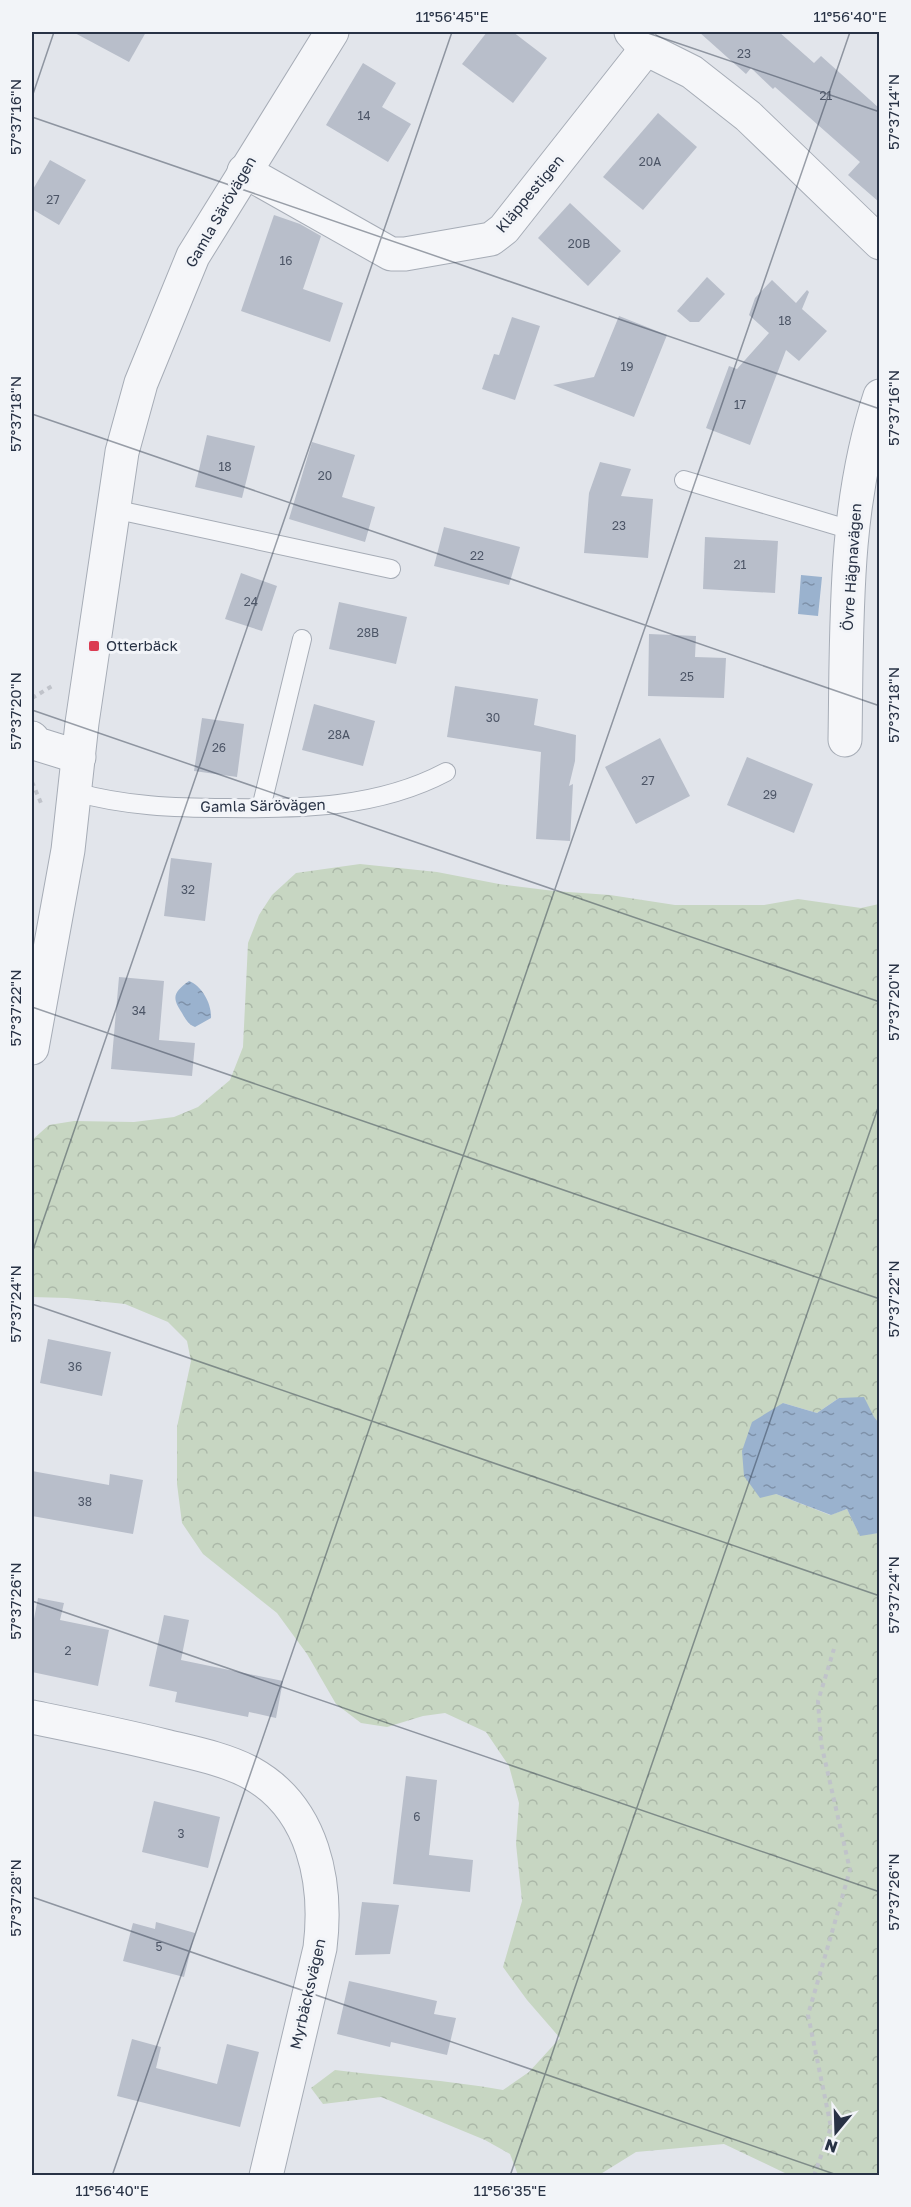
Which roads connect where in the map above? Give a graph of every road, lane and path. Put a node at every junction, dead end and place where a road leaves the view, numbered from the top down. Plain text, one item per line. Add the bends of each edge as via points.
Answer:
1 (332, 32) edge
2 (638, 40) edge
3 (244, 171) junction
4 (879, 243) edge
5 (879, 396) edge
6 (684, 480) dead end
7 (113, 509) junction
8 (851, 530) junction
9 (391, 569) dead end
10 (302, 639) dead end
11 (54, 685) dead end
12 (32, 698) edge
13 (32, 738) edge
14 (845, 740) dead end
15 (79, 756) junction
16 (446, 772) dead end
17 (75, 792) junction
18 (261, 808) junction
19 (32, 1048) edge
20 (834, 1649) dead end
21 (32, 1717) edge
22 (266, 2175) edge
23 (814, 2175) edge

1 - 3 street, Gamla Särövägen
2 - 3 street, Kläppestigen via 504,229 491,239 391,254
2 - 4 street, Kläppestigen via 692,72 748,116
3 - 7 street, Gamla Särövägen via 193,256 141,383 122,452
5 - 8 street, Övre Hägnavägen
6 - 8 lane
7 - 9 lane
7 - 15 street, Gamla Särövägen
8 - 14 street, Övre Hägnavägen
10 - 18 lane
11 - 12 path
13 - 15 street via 37,744
15 - 17 street, Gamla Särövägen
16 - 18 lane, Gamla Särövägen via 392,793 342,804
17 - 18 lane, Gamla Särövägen via 130,804
17 - 19 street, Gamla Särövägen via 63,885
20 - 23 path via 818,1701 821,1743 850,1870 808,2015 831,2127
21 - 22 street, Myrbäcksvägen via 235,1766 271,1787 302,1823 319,1874 323,1928

